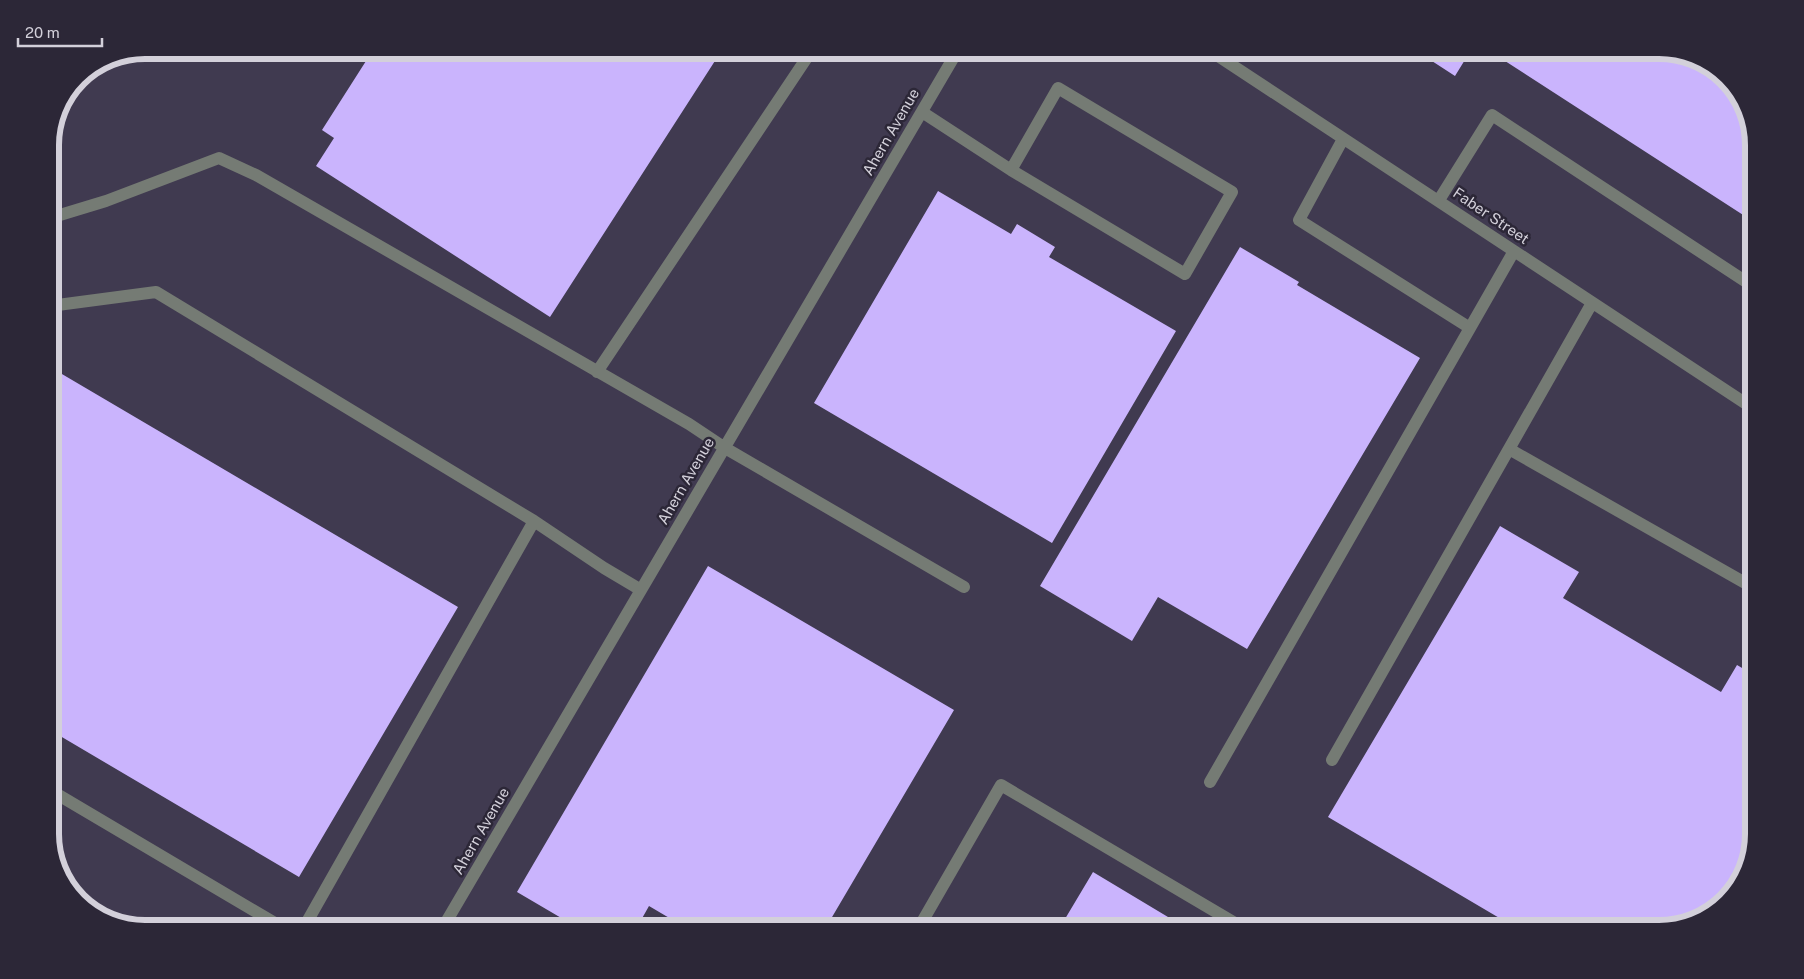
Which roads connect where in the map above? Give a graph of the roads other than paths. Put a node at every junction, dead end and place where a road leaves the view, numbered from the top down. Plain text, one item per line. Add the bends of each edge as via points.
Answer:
1 (806, 59) edge
2 (953, 59) edge
3 (1223, 59) edge
4 (922, 112) junction
5 (1343, 139) junction
6 (1011, 170) junction
7 (1439, 200) junction
8 (59, 215) edge
9 (1514, 251) junction
10 (1745, 281) edge
11 (1592, 303) junction
12 (59, 305) edge
13 (1470, 328) junction
14 (597, 372) junction
15 (1745, 403) edge
16 (725, 448) junction
17 (1509, 449) junction
18 (534, 521) junction
19 (1745, 583) edge
20 (964, 587) dead end
21 (641, 590) junction
22 (1332, 760) dead end
23 (1210, 782) dead end
24 (59, 795) edge
25 (270, 920) edge
26 (308, 920) edge
27 (447, 920) edge
28 (923, 920) edge
29 (1230, 920) edge

1 - 14 street
2 - 4 street, Ahern Avenue
3 - 5 street, Faber Street
4 - 6 street
4 - 16 street, Ahern Avenue
5 - 7 street, Faber Street
5 - 13 street via 1299,220
6 - 6 street via 1185,274 1232,192 1058,88
7 - 9 street, Faber Street
7 - 10 street via 1492,115
8 - 14 street via 219,158 256,175
9 - 11 street, Faber Street
9 - 13 street
11 - 15 street, Faber Street
11 - 17 street
12 - 18 street via 156,292
13 - 23 street
14 - 16 street
16 - 20 street
16 - 21 street, Ahern Avenue
17 - 19 street
17 - 22 street
18 - 21 street
18 - 26 street
21 - 27 street, Ahern Avenue
24 - 25 street
28 - 29 street via 1001,785

